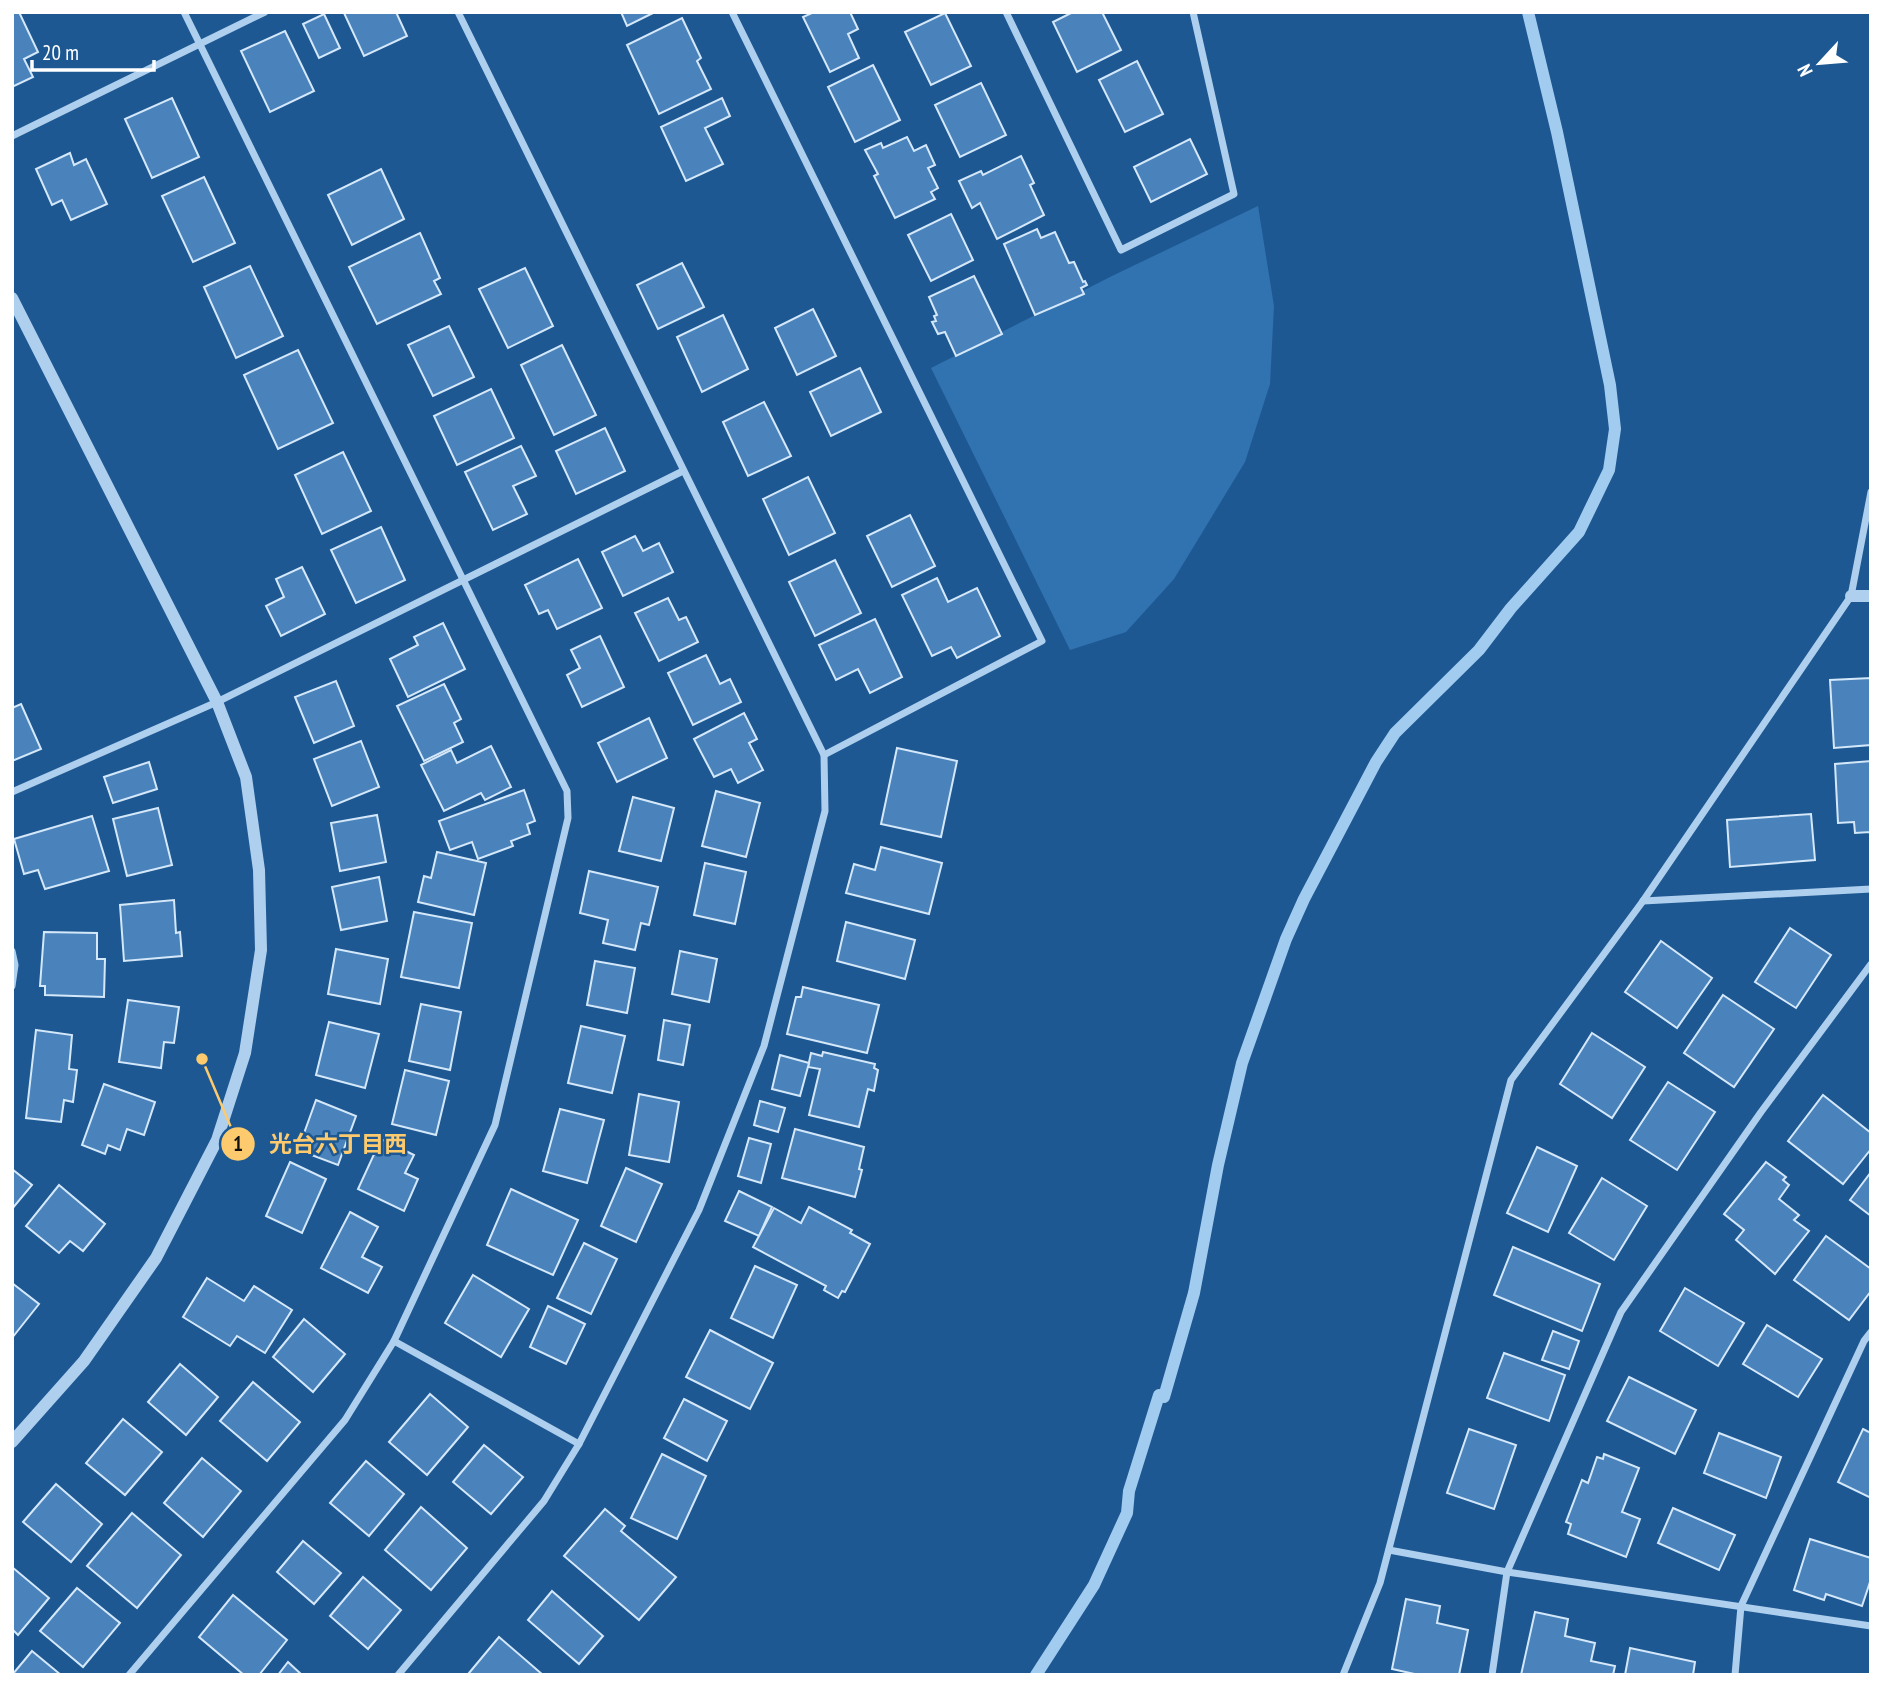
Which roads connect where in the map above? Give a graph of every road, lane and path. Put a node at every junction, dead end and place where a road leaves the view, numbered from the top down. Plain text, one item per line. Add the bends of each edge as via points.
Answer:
1 (184, 12) edge
2 (265, 12) edge
3 (458, 12) edge
4 (732, 12) edge
5 (1006, 12) edge
6 (1193, 12) edge
7 (199, 44) junction
8 (12, 136) edge
9 (12, 298) edge
10 (683, 471) junction
11 (1871, 492) edge
12 (462, 579) junction
13 (1851, 596) junction
14 (1871, 596) edge
15 (217, 702) junction
16 (824, 755) junction
17 (12, 792) edge
18 (1871, 889) edge
19 (1643, 901) junction
20 (12, 951) edge
21 (1871, 964) edge
22 (12, 986) edge
23 (1871, 1332) edge
24 (394, 1341) junction
25 (12, 1442) edge
26 (579, 1444) junction
27 (1389, 1550) junction
28 (1507, 1572) junction
29 (1741, 1606) junction
30 (1871, 1626) edge
31 (129, 1675) edge
32 (398, 1675) edge
33 (1343, 1675) edge
34 (1492, 1675) edge
35 (1735, 1675) edge

1 - 7 street
2 - 7 street
3 - 10 street
4 - 16 street via 1042,641
5 - 6 street via 1121,250 1234,194
7 - 8 street
7 - 12 street
9 - 15 street
10 - 12 street
10 - 16 street
11 - 13 street
12 - 15 street
12 - 24 street via 567,791 568,818 495,1125
13 - 14 street
13 - 19 street
15 - 17 street
15 - 25 street via 246,777 258,870 261,950 245,1053 217,1140 156,1258 83,1361
16 - 26 street via 825,811 764,1046 699,1210
18 - 19 street
19 - 27 street via 1511,1080
20 - 22 street
21 - 28 street via 1621,1312
23 - 29 street
24 - 26 street
24 - 31 street via 345,1420
26 - 32 street via 544,1501
27 - 28 street
27 - 33 street
28 - 29 street
28 - 34 street
29 - 30 street
29 - 35 street

